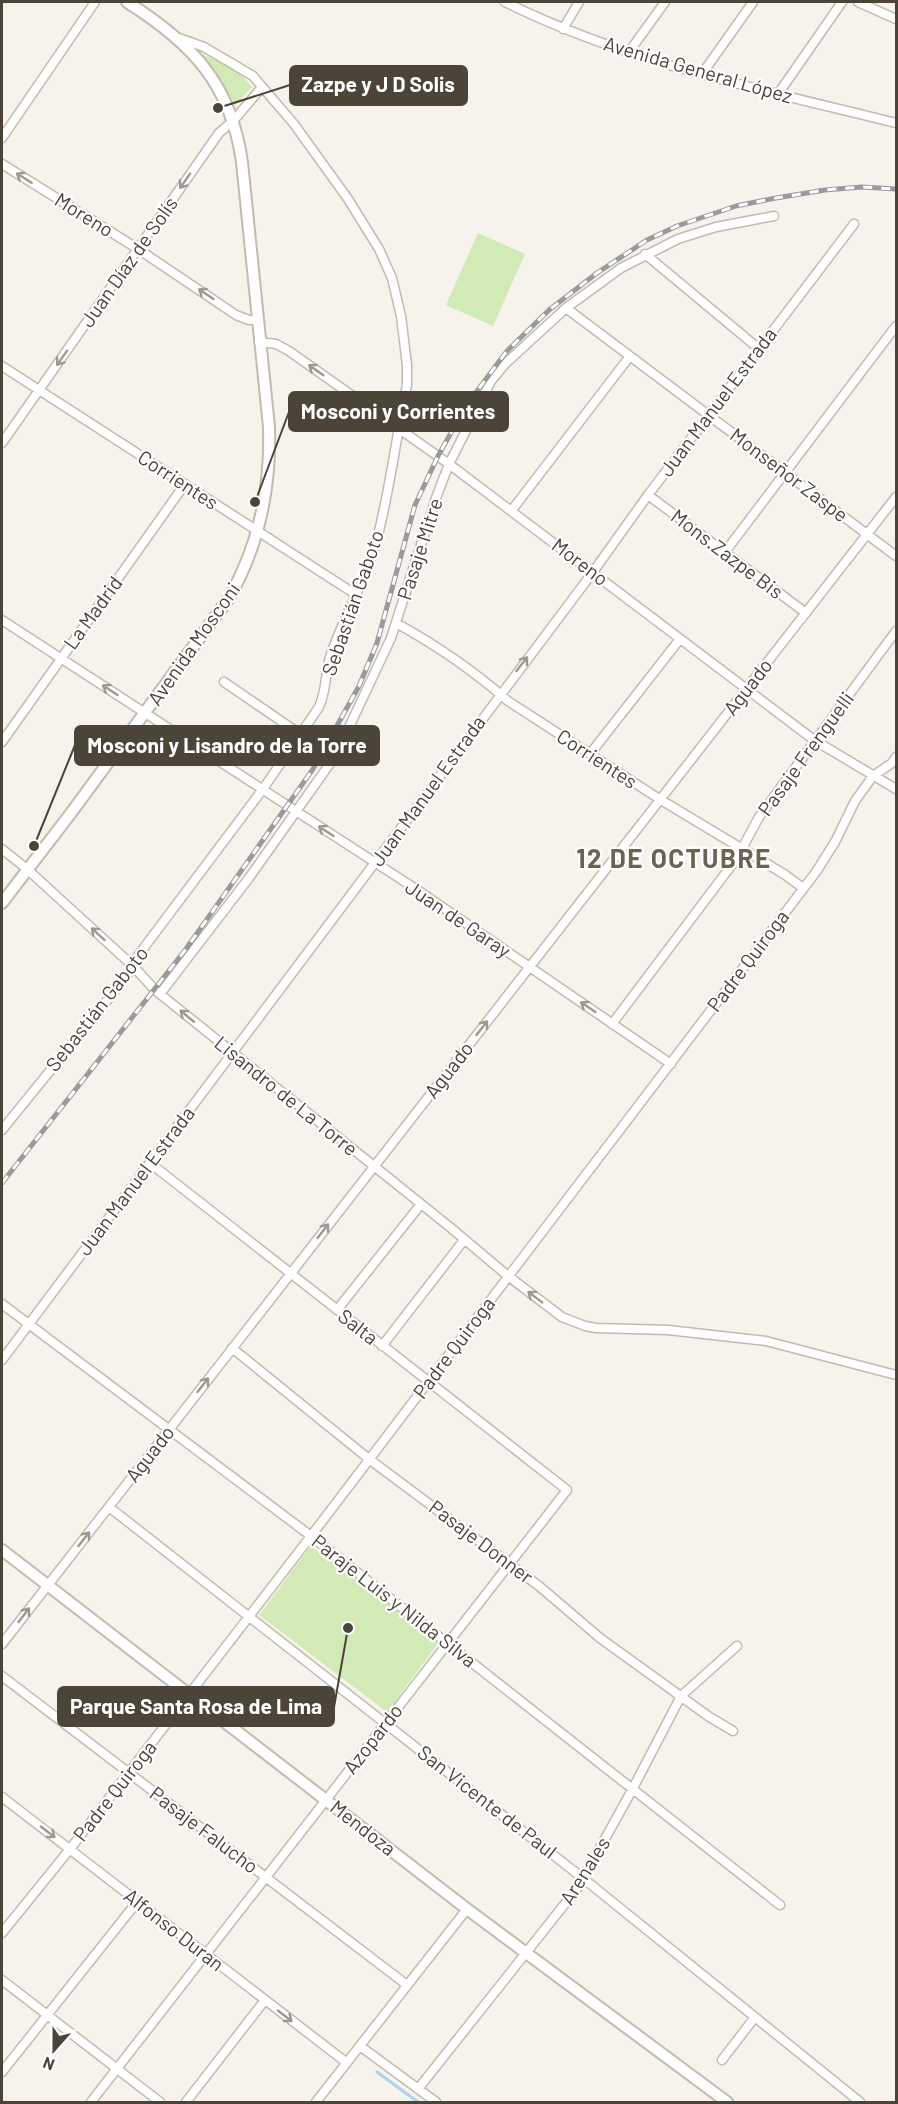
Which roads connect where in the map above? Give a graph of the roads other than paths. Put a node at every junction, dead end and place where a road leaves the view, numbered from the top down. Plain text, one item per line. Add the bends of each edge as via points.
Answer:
1 (95, 2) edge
2 (127, 2) edge
3 (505, 2) edge
4 (579, 2) edge
5 (665, 2) edge
6 (753, 2) edge
7 (842, 2) edge
8 (858, 2) edge
9 (897, 19) edge
10 (563, 29) junction
11 (176, 37) junction
12 (629, 52) junction
13 (702, 74) junction
14 (262, 87) junction
15 (778, 94) junction
16 (234, 120) junction
17 (897, 123) edge
18 (2, 138) edge
19 (2, 164) edge
20 (774, 216) dead end
21 (854, 224) dead end
22 (138, 249) junction
23 (645, 254) junction
24 (566, 308) junction
25 (257, 320) junction
26 (897, 326) edge
27 (260, 342) junction
28 (758, 348) junction
29 (630, 356) junction
30 (2, 366) edge
31 (39, 390) junction
32 (708, 414) junction
33 (398, 427) junction
34 (2, 443) edge
35 (449, 464) junction
36 (786, 472) junction
37 (185, 484) junction
38 (648, 495) junction
39 (897, 497) edge
40 (512, 510) junction
41 (258, 532) junction
42 (868, 534) junction
43 (724, 552) junction
44 (897, 556) edge
45 (593, 572) junction
46 (355, 594) junction
47 (807, 613) junction
48 (2, 620) edge
49 (396, 623) junction
50 (897, 631) edge
51 (680, 639) junction
52 (60, 658) junction
53 (224, 682) dead end
54 (747, 689) junction
55 (500, 694) junction
56 (144, 713) junction
57 (300, 734) junction
58 (814, 740) junction
59 (2, 742) edge
60 (590, 754) junction
61 (897, 758) edge
62 (873, 776) junction
63 (263, 789) junction
64 (897, 789) edge
65 (661, 800) junction
66 (296, 812) junction
67 (741, 848) junction
68 (2, 849) edge
69 (375, 863) junction
70 (27, 869) junction
71 (803, 888) junction
72 (2, 903) edge
73 (133, 966) junction
74 (530, 968) junction
75 (160, 994) junction
76 (612, 1024) junction
77 (232, 1053) junction
78 (671, 1064) junction
79 (2, 1130) edge
80 (150, 1163) junction
81 (374, 1166) junction
82 (421, 1204) junction
83 (464, 1240) junction
84 (290, 1274) junction
85 (508, 1276) junction
86 (2, 1304) edge
87 (337, 1310) junction
88 (29, 1324) junction
89 (382, 1346) junction
90 (232, 1348) junction
91 (2, 1360) edge
92 (897, 1375) edge
93 (429, 1382) junction
94 (169, 1430) junction
95 (369, 1458) junction
96 (567, 1490) joint
97 (109, 1507) junction
98 (311, 1536) junction
99 (2, 1550) edge
100 (510, 1564) junction
101 (47, 1585) junction
102 (250, 1616) junction
103 (2, 1644) edge
104 (448, 1644) junction
105 (737, 1646) dead end
106 (2, 1676) edge
107 (189, 1694) junction
108 (681, 1696) junction
109 (386, 1723) junction
110 (733, 1731) dead end
111 (129, 1773) junction
112 (632, 1790) junction
113 (2, 1797) edge
114 (326, 1800) junction
115 (70, 1849) junction
116 (266, 1877) junction
117 (584, 1879) junction
118 (137, 1902) junction
119 (780, 1905) dead end
120 (467, 1909) junction
121 (2, 1934) edge
122 (526, 1953) junction
123 (206, 1955) junction
124 (2, 1980) edge
125 (408, 1985) junction
126 (265, 2000) junction
127 (47, 2016) junction
128 (755, 2017) junction
129 (360, 2046) junction
130 (722, 2060) dead end
131 (346, 2063) junction
132 (117, 2069) junction
133 (2, 2072) edge
134 (418, 2089) junction
135 (91, 2103) edge
136 (160, 2103) edge
137 (186, 2103) edge
138 (316, 2103) edge
139 (435, 2103) edge
140 (727, 2103) edge
141 (860, 2103) edge

1 - 18 street
2 - 11 street, Avenida Mosconi
3 - 10 street, Avenida General López
4 - 10 street
5 - 12 street
6 - 13 street
7 - 15 street
8 - 9 street
10 - 12 street, Avenida General López
11 - 14 street, Sebastián Gaboto via 240,67
11 - 16 street, Avenida Mosconi via 212,76
12 - 13 street, Avenida General López
13 - 15 street, Avenida General López
14 - 16 street, Juan Díaz de Solís
14 - 33 street, Sebastián Gaboto via 348,199 392,278 407,365
15 - 17 street, Avenida General López
16 -> 22 street, Juan Díaz de Solís via 219,133
16 - 25 street, Avenida Mosconi via 242,162
22 -> 19 street, Moreno
20 - 23 street, Pasaje Mitre via 716,226
21 - 28 street, Juan Manuel Estrada
25 -> 22 street, Moreno via 236,315
22 -> 31 street, Juan Díaz de Solís
23 - 24 street, Pasaje Mitre
23 - 28 street
24 - 29 street, Monseñor Zaspe
24 - 35 street, Pasaje Mitre via 491,381
25 - 27 street, Avenida Mosconi
26 - 36 street
33 -> 27 street, Moreno via 289,351
27 - 41 street, Avenida Mosconi via 270,458
28 - 32 street, Juan Manuel Estrada
29 - 32 street, Monseñor Zaspe
29 - 40 street
30 - 31 street, Corrientes
31 - 34 street, Juan Díaz de Solís
31 - 37 street, Corrientes
32 - 36 street, Monseñor Zaspe
32 - 38 street, Juan Manuel Estrada
33 - 35 street, Moreno
33 - 46 street, Sebastián Gaboto via 383,513 366,574
35 - 40 street, Moreno
35 - 49 street, Pasaje Mitre
36 - 42 street, Monseñor Zaspe
36 - 43 street
37 - 41 street, Corrientes
37 - 52 street, La Madrid
38 - 43 street, Mons.Zazpe Bis
38 - 45 street, Juan Manuel Estrada
39 - 42 street, Aguado
40 - 45 street, Moreno
41 - 46 street, Corrientes
41 - 56 street, Avenida Mosconi via 229,598
42 - 44 street, Monseñor Zaspe
42 - 47 street, Aguado
43 - 47 street, Mons.Zazpe Bis
45 - 51 street, Moreno
55 -> 45 street, Juan Manuel Estrada
46 - 57 street, Sebastián Gaboto via 331,653 324,696
47 - 54 street, Aguado
48 - 52 street, Juan de Garay
49 - 55 street, Corrientes
49 - 66 street, Pasaje Mitre via 346,736
50 - 58 street, Pasaje Frenguelli
51 - 54 street, Moreno
51 - 60 street
56 -> 52 street, Juan de Garay
52 - 59 street, La Madrid
53 - 57 street
54 - 58 street, Moreno
54 - 65 street, Aguado
55 - 60 street, Corrientes
55 - 69 street, Juan Manuel Estrada
56 - 63 street, Juan de Garay
56 - 70 street, Avenida Mosconi
57 - 63 street, Sebastián Gaboto
58 - 62 street, Moreno
58 - 67 street, Pasaje Frenguelli
60 - 65 street, Corrientes
61 - 62 street, Padre Quiroga
62 - 64 street, Moreno
62 - 71 street, Padre Quiroga
63 - 66 street, Juan de Garay
63 - 73 street, Sebastián Gaboto
65 - 67 street, Corrientes
65 - 74 street, Aguado
69 -> 66 street, Juan de Garay
66 - 75 street, Pasaje Mitre
67 - 71 street, Corrientes
67 - 76 street, Pasaje Frenguelli
68 - 70 street, Lisandro de La Torre
69 - 74 street, Juan de Garay
69 - 77 street, Juan Manuel Estrada
70 - 72 street, Avenida Mosconi
73 -> 70 street, Lisandro de La Torre
71 - 78 street, Padre Quiroga
73 - 75 street, Lisandro de La Torre
73 - 79 street, Sebastián Gaboto
76 -> 74 street, Juan de Garay
81 -> 74 street, Aguado
77 -> 75 street, Lisandro de La Torre
76 - 78 street, Juan de Garay
77 - 80 street, Juan Manuel Estrada
77 - 81 street, Lisandro de La Torre
78 - 85 street, Padre Quiroga
80 - 84 street, Salta
80 - 88 street, Juan Manuel Estrada
81 - 82 street, Lisandro de La Torre
84 -> 81 street, Aguado
82 - 83 street, Lisandro de La Torre
82 - 87 street
83 - 85 street, Lisandro de La Torre
83 - 89 street
84 - 87 street, Salta
84 - 90 street, Aguado
92 -> 85 street, Lisandro de La Torre via 766,1341 585,1326 562,1317
85 - 93 street, Padre Quiroga
86 - 88 street, Paraje Luis y Nilda Silva
87 - 89 street, Salta
88 - 91 street, Juan Manuel Estrada
88 - 94 street, Paraje Luis y Nilda Silva
89 - 93 street, Salta
94 -> 90 street, Aguado
90 - 95 street, Pasaje Donner
93 - 95 street, Padre Quiroga
93 - 96 street, Salta
94 - 97 street, Aguado
94 - 98 street, Paraje Luis y Nilda Silva
95 - 98 street, Padre Quiroga
95 - 100 street, Pasaje Donner
96 - 100 street, Azopardo
101 -> 97 street, Aguado
97 - 102 street, San Vicente de Paul
98 - 102 street, Padre Quiroga
98 - 104 street, Paraje Luis y Nilda Silva
99 - 101 street, Mendoza
100 - 104 street, Azopardo
100 - 108 street, Pasaje Donner via 600,1638
103 -> 101 street, Aguado
101 - 107 street, Mendoza
102 - 107 street, Padre Quiroga
102 - 109 street, San Vicente de Paul
104 - 109 street, Azopardo
104 - 112 street, Paraje Luis y Nilda Silva
105 - 108 street, Arenales
106 - 111 street, Pasaje Falucho
107 - 111 street, Padre Quiroga
107 - 114 street, Mendoza
108 - 110 street, Pasaje Donner
108 - 112 street, Arenales
109 - 114 street, Azopardo
109 - 117 street, San Vicente de Paul
111 - 115 street, Padre Quiroga
111 - 116 street, Pasaje Falucho
112 - 117 street, Arenales
112 - 119 street, Paraje Luis y Nilda Silva
113 -> 115 street, Alfonso Duran
114 - 116 street, Azopardo
114 - 120 street, Mendoza
115 - 118 street, Alfonso Duran
115 - 121 street, Padre Quiroga
116 - 123 street, Azopardo
116 - 125 street, Pasaje Falucho
117 - 122 street, Arenales
117 - 128 street, San Vicente de Paul
118 - 123 street, Alfonso Duran
118 - 127 street
120 - 122 street, Mendoza
120 - 125 street
122 - 134 street, Arenales
122 - 140 street, Mendoza
123 - 126 street, Alfonso Duran
123 - 132 street, Azopardo
124 - 127 street
125 - 129 street
126 -> 131 street, Alfonso Duran
126 - 137 street
127 - 132 street
127 - 133 street
128 - 130 street
128 - 141 street, San Vicente de Paul
129 - 131 street
129 - 134 street
131 - 138 street
132 - 135 street, Azopardo
132 - 136 street
134 - 139 street

